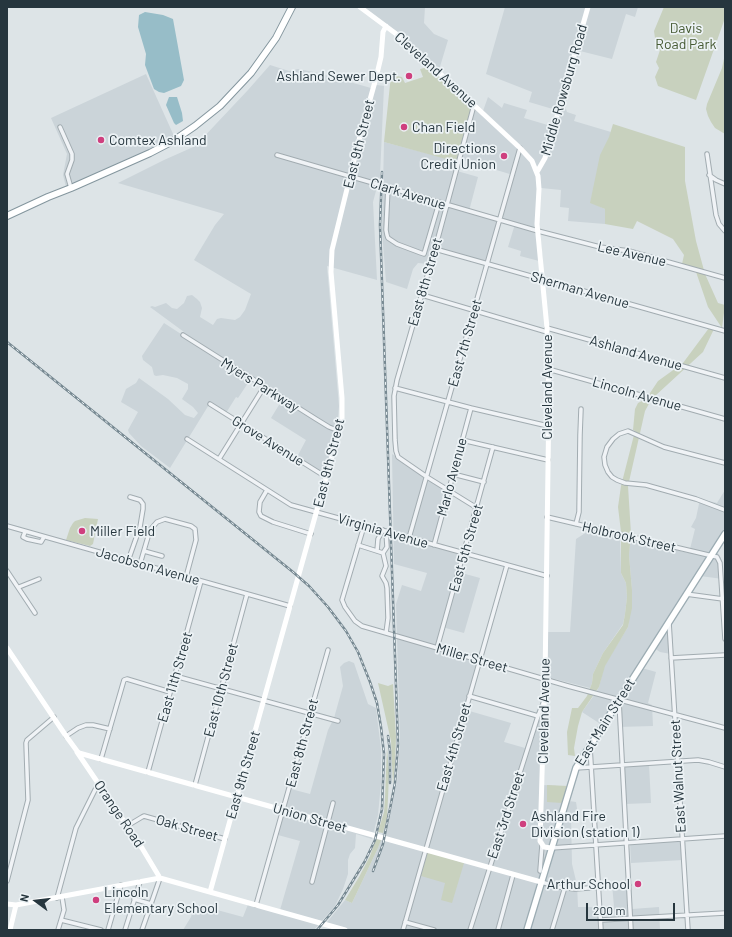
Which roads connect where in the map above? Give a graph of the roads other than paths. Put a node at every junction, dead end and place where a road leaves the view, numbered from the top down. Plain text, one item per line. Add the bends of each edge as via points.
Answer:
1 (292, 7) edge
2 (360, 7) edge
3 (588, 7) edge
4 (386, 26) junction
5 (474, 105) junction
6 (60, 127) dead end
7 (520, 148) junction
8 (708, 154) dead end
9 (277, 155) dead end
10 (537, 172) junction
11 (710, 175) junction
12 (351, 177) junction
13 (725, 184) edge
14 (388, 187) junction
15 (72, 188) junction
16 (439, 203) junction
17 (447, 205) junction
18 (7, 216) edge
19 (500, 220) junction
20 (538, 231) junction
21 (725, 231) edge
22 (435, 249) junction
23 (487, 264) junction
24 (725, 278) edge
25 (543, 279) junction
26 (422, 295) junction
27 (474, 311) junction
28 (547, 330) junction
29 (725, 330) edge
30 (183, 336) dead end
31 (548, 369) junction
32 (725, 378) edge
33 (264, 387) junction
34 (395, 388) junction
35 (448, 402) junction
36 (210, 404) dead end
37 (471, 408) junction
38 (581, 409) dead end
39 (725, 419) edge
40 (241, 425) junction
41 (548, 426) junction
42 (339, 431) junction
43 (187, 440) dead end
44 (462, 440) junction
45 (494, 447) junction
46 (218, 459) junction
47 (548, 460) junction
48 (725, 462) edge
49 (453, 474) junction
50 (326, 477) junction
51 (427, 477) junction
52 (484, 482) junction
53 (267, 490) junction
54 (449, 490) junction
55 (130, 496) dead end
56 (477, 508) junction
57 (725, 510) edge
58 (317, 512) junction
59 (547, 517) junction
60 (576, 524) junction
61 (7, 526) edge
62 (364, 526) junction
63 (384, 531) junction
64 (25, 532) junction
65 (311, 534) junction
66 (725, 534) edge
67 (44, 537) junction
68 (409, 538) junction
69 (358, 545) junction
70 (434, 545) junction
71 (144, 551) junction
72 (377, 551) junction
73 (384, 554) junction
74 (464, 554) junction
75 (711, 555) junction
76 (162, 556) dead end
77 (128, 561) junction
78 (140, 564) junction
79 (507, 565) junction
80 (7, 570) edge
81 (547, 576) junction
82 (186, 577) junction
83 (38, 579) dead end
84 (202, 581) junction
85 (19, 587) junction
86 (247, 594) junction
87 (686, 594) junction
88 (723, 600) edge
89 (290, 606) junction
90 (36, 613) dead end
91 (669, 621) junction
92 (386, 633) junction
93 (725, 639) edge
94 (7, 648) edge
95 (437, 648) junction
96 (328, 650) dead end
97 (725, 655) edge
98 (671, 658) junction
99 (480, 659) junction
100 (175, 676) junction
101 (545, 679) junction
102 (221, 688) junction
103 (170, 692) junction
104 (469, 696) junction
105 (264, 700) junction
106 (545, 700) junction
107 (619, 700) junction
108 (310, 713) junction
109 (675, 714) junction
110 (538, 716) junction
111 (54, 717) junction
112 (338, 721) dead end
113 (725, 728) edge
114 (110, 729) junction
115 (66, 736) junction
116 (590, 745) junction
117 (78, 752) junction
118 (101, 759) junction
119 (678, 761) junction
120 (623, 766) junction
121 (725, 767) edge
122 (576, 768) junction
123 (592, 768) junction
124 (148, 772) junction
125 (99, 785) junction
126 (196, 785) junction
127 (237, 797) junction
128 (333, 803) dead end
129 (283, 810) junction
130 (328, 823) junction
131 (127, 826) junction
132 (725, 836) edge
133 (682, 838) junction
134 (225, 839) junction
135 (627, 842) junction
136 (542, 845) junction
137 (596, 845) junction
138 (551, 848) junction
139 (426, 850) junction
140 (489, 868) junction
141 (540, 871) dead end
142 (513, 875) junction
143 (160, 878) junction
144 (7, 881) edge
145 (140, 882) junction
146 (312, 882) dead end
147 (541, 882) junction
148 (121, 885) junction
149 (629, 885) junction
150 (565, 888) junction
151 (599, 888) junction
152 (210, 892) junction
153 (60, 897) junction
154 (134, 899) junction
155 (7, 904) edge
156 (151, 904) junction
157 (16, 905) junction
158 (256, 905) junction
159 (725, 913) edge
160 (687, 915) junction
161 (631, 918) junction
162 (61, 920) junction
163 (601, 920) junction
164 (405, 922) junction
165 (80, 924) junction
166 (10, 930) edge
167 (58, 930) edge
168 (79, 930) edge
169 (101, 930) edge
170 (108, 930) edge
171 (125, 930) edge
172 (142, 930) edge
173 (345, 930) edge
174 (403, 930) edge
175 (434, 930) edge
176 (470, 930) edge
177 (498, 930) edge
178 (527, 930) edge
179 (552, 930) edge
180 (601, 930) edge
181 (631, 930) edge
182 (688, 930) edge

1 - 15 highway via 276,38 260,61 208,116 182,136 150,153
2 - 4 main road, Cleveland Avenue
3 - 10 main road, Middle Rowsburg Road via 545,158
4 - 5 main road, Cleveland Avenue
4 - 12 main road, East 9th Street via 381,58
5 - 7 main road, Cleveland Avenue
5 - 17 street, East 8th Street
6 - 15 street via 72,154 67,174
7 - 10 main road, Cleveland Avenue via 532,161
7 - 19 street, East 7th Street
8 - 11 street
9 - 12 street, Clark Avenue
10 - 20 main road, Cleveland Avenue
11 - 13 street
11 - 21 street via 716,215
12 - 14 street, Clark Avenue
12 - 42 main road, East 9th Street via 331,259 342,398
14 - 16 street, Clark Avenue
14 - 16 street via 388,238 421,254 424,254
15 - 18 highway
16 - 17 street, Clark Avenue
17 - 19 street, Clark Avenue
17 - 22 street, East 8th Street
19 - 20 street, Clark Avenue
19 - 23 street, East 7th Street
20 - 24 street, Lee Avenue via 600,247 629,251
20 - 25 main road, Cleveland Avenue
22 - 23 street, Sherman Avenue
22 - 26 street, East 8th Street
23 - 25 street, Sherman Avenue
23 - 27 street, East 7th Street
25 - 28 main road, Cleveland Avenue
25 - 29 street, Sherman Avenue
26 - 27 street, Ashland Avenue
26 - 34 street, East 8th Street
27 - 28 street, Ashland Avenue
27 - 35 street, East 7th Street
28 - 31 main road, Cleveland Avenue
28 - 32 street, Ashland Avenue
30 - 33 street, Myers Parkway
31 - 39 street, Lincoln Avenue
31 - 41 main road, Cleveland Avenue
33 - 40 street
33 - 42 street, Myers Parkway
34 - 35 street
34 - 51 street, East 8th Street via 397,454 401,460
35 - 37 street
35 - 51 street, East 7th Street
36 - 40 street, Grove Avenue
37 - 41 street
37 - 44 street, Marlo Avenue
38 - 60 street via 579,508
40 - 46 street
40 - 50 street, Grove Avenue
41 - 47 main road, Cleveland Avenue
42 - 50 main road, East 9th Street
43 - 46 street, Virginia Avenue
44 - 45 street
44 - 49 street, Marlo Avenue
45 - 47 street
45 - 52 street, East 5th Street
46 - 53 street, Virginia Avenue
47 - 59 main road, Cleveland Avenue
48 - 57 street via 664,447 628,431 610,442 604,460 610,475 617,480 646,485
49 - 52 street
49 - 54 street, Marlo Avenue
50 - 58 main road, East 9th Street
51 - 54 street
51 - 68 street, East 7th Street
52 - 56 street, East 5th Street
53 - 58 street, Virginia Avenue via 291,505
53 - 65 street via 260,502 261,516
54 - 56 street
54 - 70 street, Marlo Avenue
55 - 77 street via 140,500 143,509
56 - 74 street, East 5th Street
58 - 62 street, Virginia Avenue
58 - 65 main road, East 9th Street
59 - 60 street, Holbrook Street
59 - 81 main road, Cleveland Avenue
60 - 75 street, Holbrook Street
61 - 64 street, Jacobson Avenue
62 - 63 street, Virginia Avenue
62 - 69 street
63 - 68 street, Virginia Avenue
63 - 72 street via 378,539
63 - 73 street via 387,547
64 - 67 street, Jacobson Avenue
64 - 67 street via 23,537 27,539 41,542
65 - 89 main road, East 9th Street
66 - 75 main road, East Main Street
67 - 77 street, Jacobson Avenue
68 - 70 street, Virginia Avenue
69 - 72 street
69 - 92 street, Miller Street via 343,604 358,624
70 - 74 street, Virginia Avenue
71 - 76 street
71 - 78 street
71 - 82 street via 150,530 157,522 169,520 193,527 196,534 195,544
72 - 73 street
73 - 92 street via 386,566 382,576 387,588
74 - 79 street, Virginia Avenue
74 - 95 street, East 5th Street
75 - 87 main road, East Main Street
75 - 88 street via 720,561
77 - 78 street, Jacobson Avenue
78 - 82 street, Jacobson Avenue
79 - 81 street, Virginia Avenue
79 - 99 street, East 4th Street
80 - 85 street
81 - 101 main road, Cleveland Avenue
82 - 84 street, Jacobson Avenue
83 - 85 street
84 - 86 street, Jacobson Avenue
84 - 100 street, East 11th Street
85 - 90 street
86 - 89 street, Jacobson Avenue
86 - 102 street, East 10th Street
87 - 88 street
87 - 91 main road, East Main Street
88 - 93 street
89 - 105 main road, East 9th Street
91 - 98 street, East Walnut Street
91 - 107 main road, East Main Street
92 - 95 street, Miller Street
94 - 111 main road, Orange Road
95 - 99 street, Miller Street
96 - 108 street, East 8th Street
97 - 98 street
98 - 109 street, East Walnut Street
99 - 101 street, Miller Street
99 - 104 street, East 4th Street
100 - 102 street
100 - 103 street, East 11th Street
101 - 106 main road, Cleveland Avenue
101 - 107 street, Miller Street
102 - 105 street
102 - 126 street, East 10th Street
103 - 114 street via 124,680
103 - 124 street, East 11th Street
104 - 110 street
104 - 139 street, East 4th Street
105 - 108 street
105 - 127 main road, East 9th Street
106 - 110 street, East 3rd Street
106 - 136 main road, Cleveland Avenue via 540,841
107 - 109 street, Miller Street
107 - 116 main road, East Main Street
107 - 120 street
108 - 112 street
108 - 129 street, East 8th Street
109 - 113 street, Miller Street
109 - 119 street, East Walnut Street
110 - 140 street, East 3rd Street
111 - 115 main road, Orange Road
111 - 144 street via 26,743 28,800
114 - 115 street via 86,725
114 - 118 street
115 - 117 main road, Orange Road
116 - 122 main road, East Main Street
116 - 123 street
117 - 118 main road, Union Street
117 - 125 main road, Orange Road
118 - 124 main road, Union Street
119 - 120 street
119 - 121 street via 703,761
119 - 133 street, East Walnut Street
120 - 123 street
120 - 135 street
122 - 123 street
122 - 138 main road, East Main Street
123 - 137 street
124 - 126 main road, Union Street
125 - 131 main road, Orange Road
125 - 153 street via 76,828
126 - 127 main road, Union Street
127 - 129 main road, Union Street
127 - 134 main road, East 9th Street
128 - 130 street
129 - 130 main road, Union Street
129 - 158 street, East 8th Street
130 - 139 main road, Union Street
130 - 146 street
131 - 134 street, Oak Street via 144,816
131 - 143 main road, Orange Road
132 - 133 street
133 - 135 street
133 - 160 street, East Walnut Street
134 - 152 main road, East 9th Street
135 - 137 street
135 - 149 street
136 - 138 main road
136 - 141 street, Cleveland Avenue
137 - 138 street
137 - 151 street
138 - 147 main road, East Main Street
139 - 140 main road, Union Street
139 - 164 street, East 4th Street
140 - 142 main road, Union Street
140 - 176 street, East 3rd Street
142 - 147 main road, Union Street
142 - 177 street
143 - 145 main road
143 - 152 main road
143 - 156 street
145 - 148 main road
145 - 154 street
147 - 150 street
147 - 178 main road, East Main Street
148 - 153 main road
148 - 170 street
149 - 151 street
149 - 161 street
150 - 151 street
150 - 179 street
151 - 163 street
152 - 158 main road
153 - 157 main road
153 - 162 street via 64,910
154 - 156 street
154 - 171 street
155 - 157 main road
156 - 172 street
157 - 166 main road
158 - 173 main road
159 - 160 street
160 - 161 street
160 - 182 street, East Walnut Street
161 - 163 street
161 - 181 street
162 - 165 street
162 - 167 street
163 - 180 street
164 - 174 street, East 4th Street
164 - 175 street
165 - 168 street
165 - 169 street

